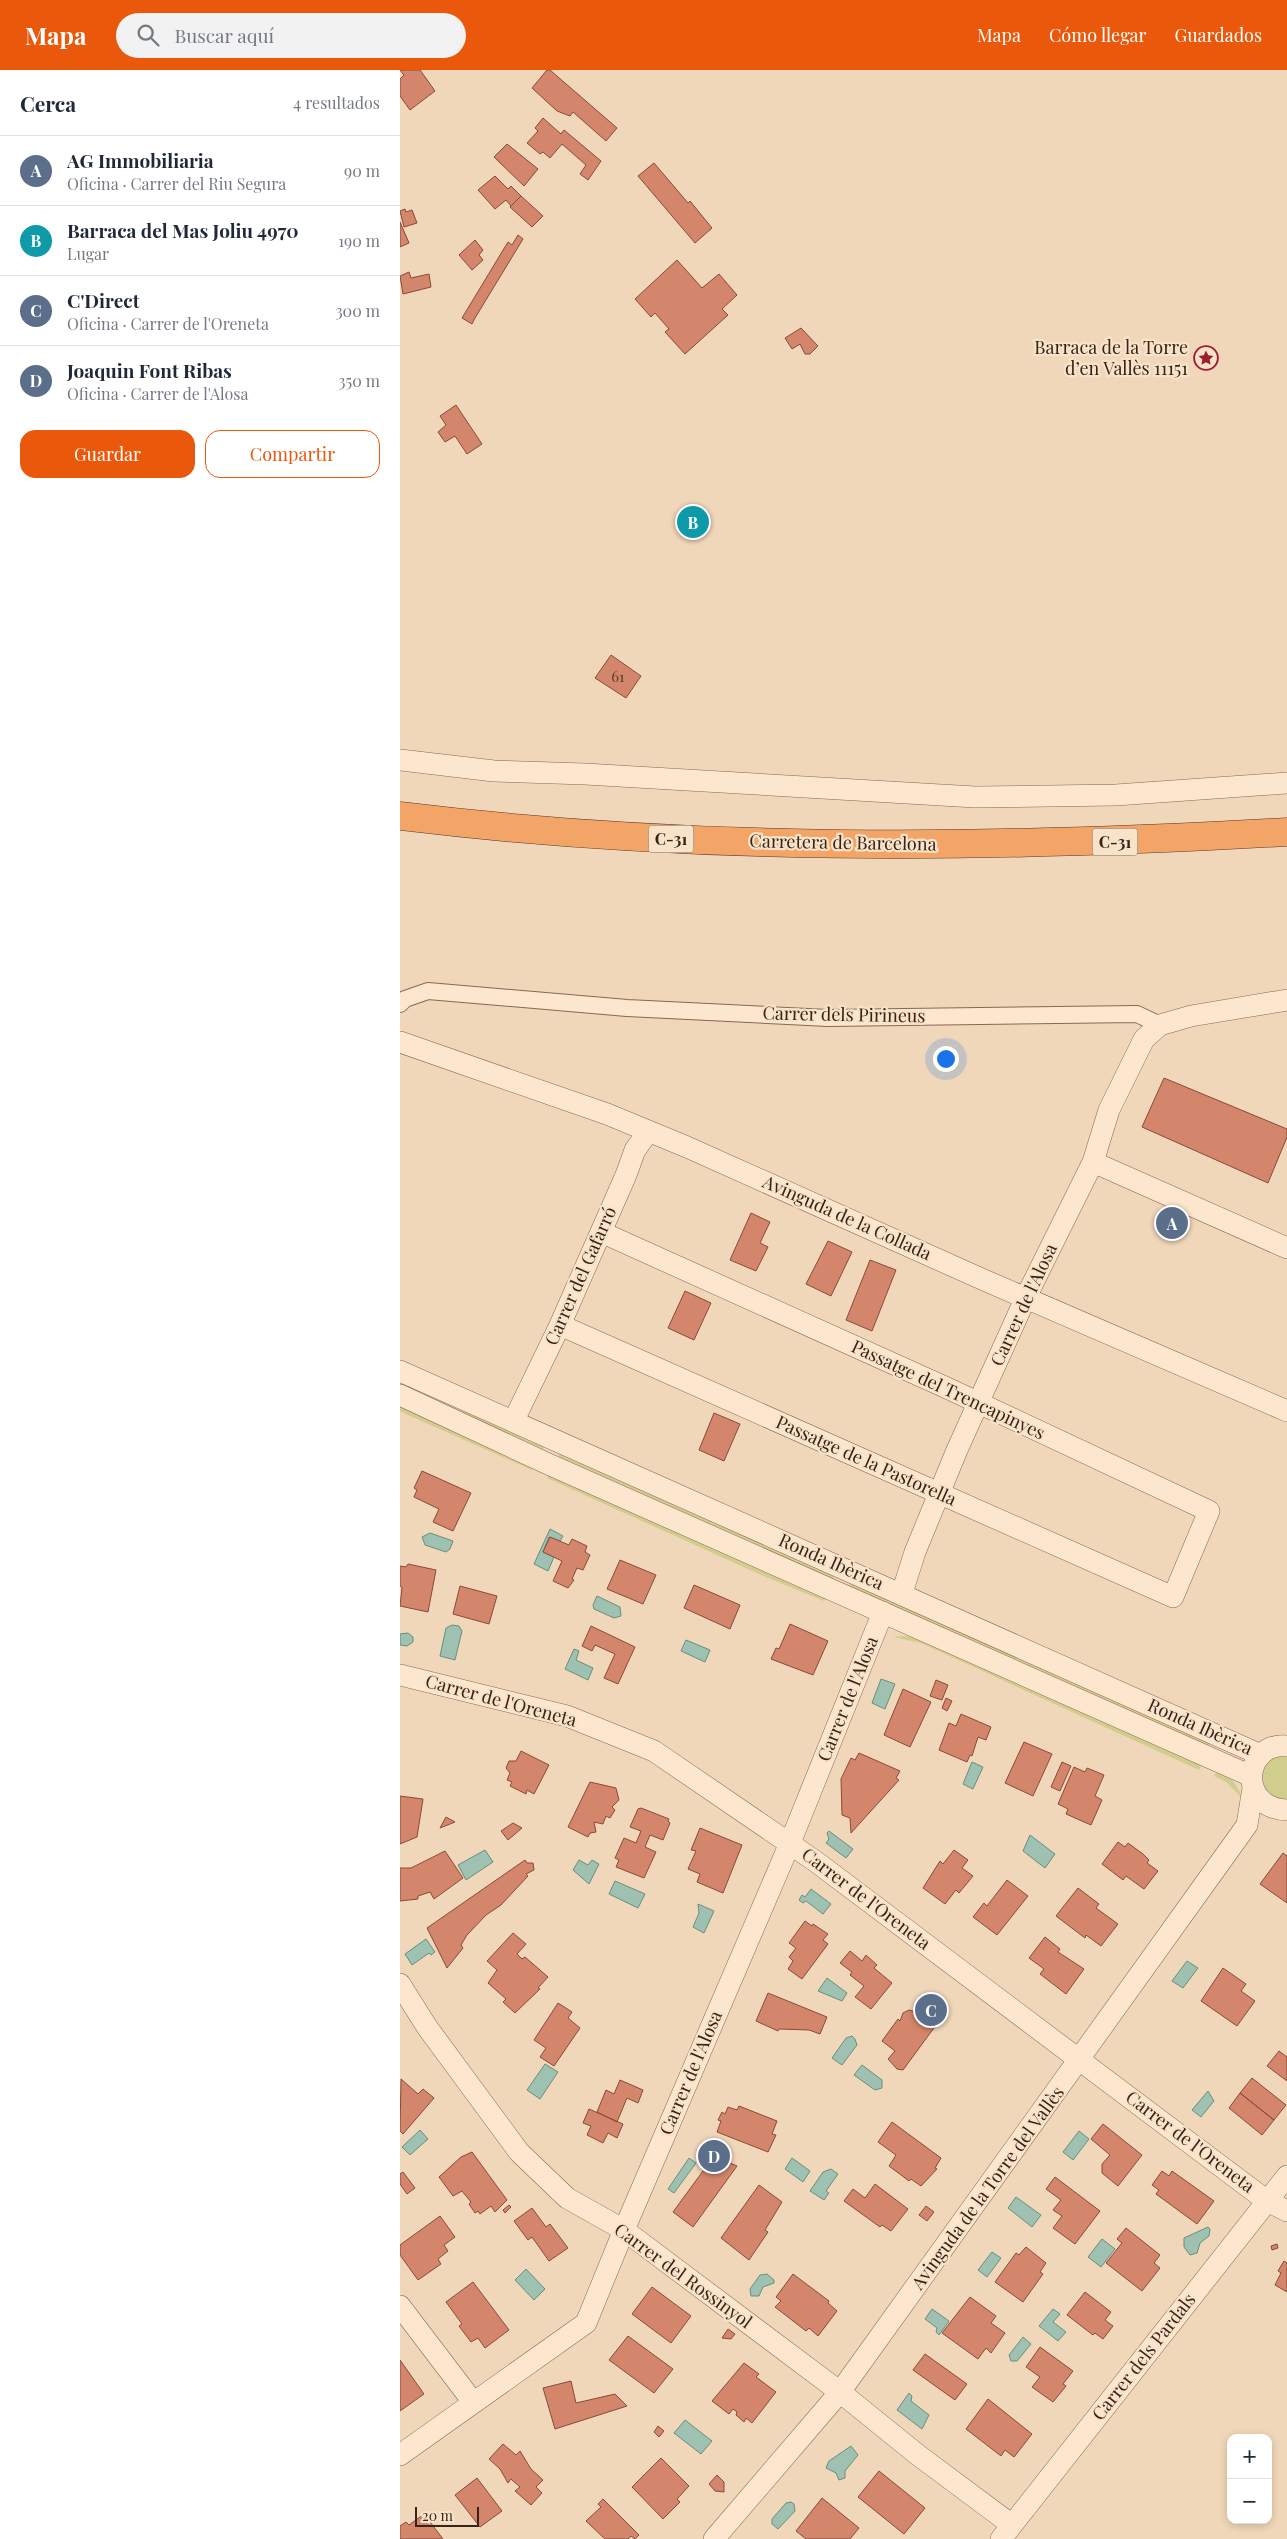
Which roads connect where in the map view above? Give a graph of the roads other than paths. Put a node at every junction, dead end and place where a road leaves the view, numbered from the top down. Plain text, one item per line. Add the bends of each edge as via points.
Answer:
1 (400, 760) edge
2 (1287, 783) edge
3 (400, 816) edge
4 (1287, 832) edge
5 (1287, 1000) edge
6 (400, 1004) edge
7 (1160, 1025) junction
8 (400, 1042) edge
9 (648, 1132) junction
10 (1093, 1162) junction
11 (600, 1232) junction
12 (1287, 1248) edge
13 (1026, 1297) junction
14 (560, 1324) junction
15 (400, 1370) edge
16 (400, 1395) edge
17 (978, 1403) junction
18 (1287, 1410) edge
19 (514, 1420) junction
20 (939, 1494) junction
21 (902, 1593) junction
22 (1172, 1597) joint
23 (884, 1612) junction
24 (400, 1675) edge
25 (1287, 1746) edge
26 (1261, 1755) junction
27 (1252, 1782) junction
28 (1282, 1810) edge
29 (1247, 1825) junction
30 (790, 1843) junction
31 (400, 1984) edge
32 (1081, 2059) junction
33 (1287, 2176) edge
34 (1267, 2201) junction
35 (1287, 2211) edge
36 (624, 2230) junction
37 (400, 2306) edge
38 (840, 2392) junction
39 (473, 2402) junction
40 (400, 2455) edge
41 (1006, 2532) edge
42 (714, 2539) edge

1 - 2 street via 494,771 975,798 1116,795
3 - 4 highway, Carretera de Barcelona / C-31 via 586,834 722,841 942,845 1121,842
5 - 7 street via 1191,1016
6 - 7 street, Carrer dels Pirineus via 428,991 627,1008 828,1018 1136,1014
7 - 10 street, Carrer de l'Alosa via 1144,1038 1109,1110
8 - 9 street, Avinguda de la Collada via 607,1114
9 - 11 street, Carrer del Gafarró via 634,1150
9 - 13 street, Avinguda de la Collada
10 - 12 street
10 - 13 street, Carrer de l'Alosa
11 - 14 street, Carrer del Gafarró
11 - 17 street, Passatge del Trencapinyes
13 - 17 street, Carrer de l'Alosa
13 - 18 street, Avinguda de la Collada
14 - 19 street, Carrer del Gafarró
14 - 20 street, Passatge de la Pastorella
15 - 19 street, Ronda Ibèrica
16 - 23 street, Ronda Ibèrica via 601,1488
17 - 20 street, Carrer de l'Alosa
17 - 22 street, Passatge del Trencapinyes via 1209,1511
19 - 21 street, Ronda Ibèrica
20 - 21 street, Carrer de l'Alosa
20 - 22 street, Passatge de la Pastorella
21 - 26 street, Ronda Ibèrica
23 - 27 street, Ronda Ibèrica
23 - 30 street, Carrer de l'Alosa
24 - 30 street, Carrer de l'Oreneta via 567,1716 654,1751
25 - 26 street, Ronda Ibèrica via 1275,1746
26 - 27 street, Ronda Ibèrica via 1254,1764
27 - 28 street, Ronda Ibèrica via 1258,1798 1266,1805
27 - 29 street, Avinguda de la Torre del Vallès
28 - 29 street, Avinguda de la Torre del Vallès
29 - 32 street, Avinguda de la Torre del Vallès
30 - 32 street, Carrer de l'Oreneta
30 - 36 street, Carrer de l'Alosa
31 - 36 street, Carrer del Rossinyol via 427,2027 519,2152 568,2198
32 - 34 street, Carrer de l'Oreneta
32 - 38 street, Avinguda de la Torre del Vallès
33 - 34 street, Carrer dels Pardals
34 - 35 street, Carrer de l'Oreneta
34 - 41 street, Carrer dels Pardals
36 - 38 street, Carrer del Rossinyol
36 - 39 street, Carrer de l'Alosa via 586,2323
37 - 39 street
38 - 41 street, Carrer del Rossinyol
38 - 42 street, Avinguda de la Torre del Vallès
39 - 40 street, Carrer de l'Alosa

